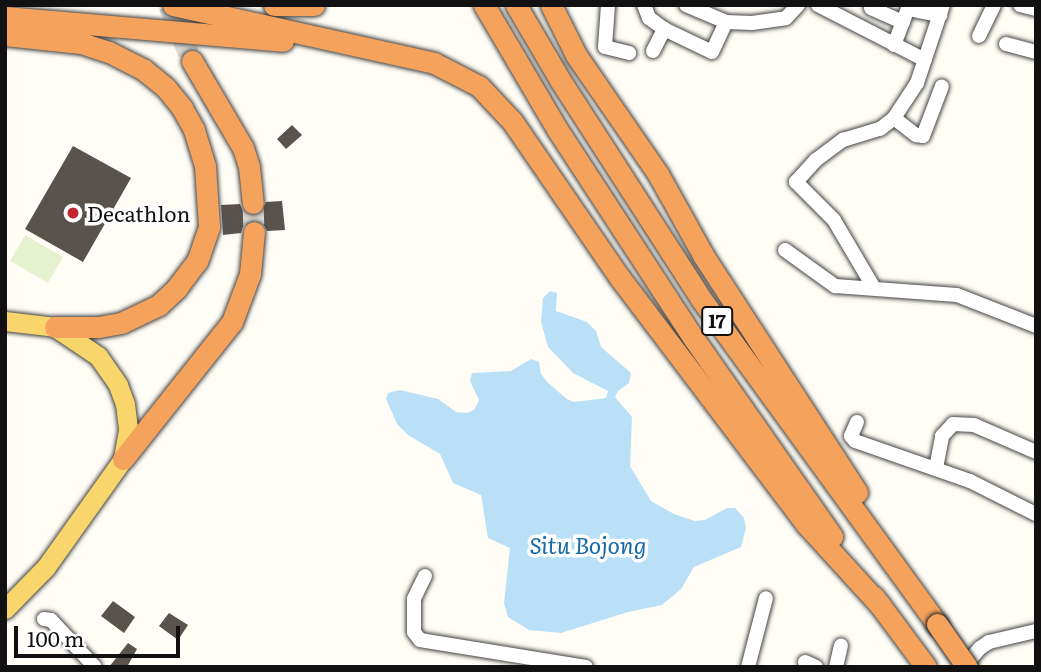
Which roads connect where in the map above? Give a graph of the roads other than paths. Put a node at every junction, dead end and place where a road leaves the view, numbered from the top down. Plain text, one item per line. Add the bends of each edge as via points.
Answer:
1 (173, 5) edge
2 (274, 5) edge
3 (314, 5) edge
4 (484, 5) edge
5 (516, 5) edge
6 (551, 5) edge
7 (608, 5) edge
8 (644, 5) edge
9 (686, 5) edge
10 (798, 5) edge
11 (818, 5) edge
12 (994, 5) edge
13 (1020, 5) edge
14 (871, 8) dead end
15 (1036, 9) edge
16 (942, 10) edge
17 (5, 17) edge
18 (726, 22) junction
19 (903, 22) junction
20 (664, 29) junction
21 (5, 35) edge
22 (979, 36) dead end
23 (1006, 44) dead end
24 (894, 45) junction
25 (653, 51) dead end
26 (383, 52) junction
27 (1036, 52) edge
28 (629, 54) dead end
29 (925, 60) junction
30 (192, 61) tunnel mouth
31 (942, 86) dead end
32 (894, 118) junction
33 (253, 203) tunnel mouth
34 (254, 232) tunnel mouth
35 (785, 250) dead end
36 (874, 288) junction
37 (5, 321) edge
38 (1036, 326) edge
39 (55, 327) junction
40 (857, 422) dead end
41 (1036, 452) edge
42 (123, 459) junction
43 (936, 468) junction
44 (1036, 514) edge
45 (425, 576) dead end
46 (767, 598) dead end
47 (881, 606) junction
48 (5, 609) edge
49 (44, 619) dead end
50 (936, 623) junction
51 (1036, 631) edge
52 (841, 646) dead end
53 (95, 667) edge
54 (586, 667) edge
55 (748, 667) edge
56 (836, 667) edge
57 (926, 667) edge
58 (965, 667) edge

1 - 26 highway
2 - 3 highway
4 - 47 highway, 17 via 557,129 694,339
5 - 50 highway, 17 via 701,299
6 - 50 highway via 576,55 658,174 703,255 821,434
7 - 28 street via 605,47
8 - 20 street via 649,18
9 - 18 street
10 - 18 street via 786,18
11 - 24 street
12 - 22 street
13 - 15 street
14 - 19 street
16 - 19 street via 912,7
16 - 29 street
17 - 26 highway
18 - 20 street via 712,52
19 - 24 street
20 - 25 street
21 - 39 highway via 81,43 144,70 182,108 205,166 209,227 197,261 177,288 159,305 121,323
23 - 27 street
24 - 29 street
26 - 47 highway via 449,68 492,97 695,380 806,524
29 - 32 street via 912,93
30 - 33 highway via 243,148
31 - 32 street via 923,136
32 - 36 street via 880,129 843,140 796,182 834,220
34 - 42 highway via 250,274 232,322
35 - 36 street via 835,286
36 - 38 street via 957,295
37 - 39 main road
39 - 42 main road via 98,356 118,385 127,412
40 - 43 street via 851,436 855,440
41 - 43 street via 974,425 953,424 942,436
42 - 48 main road via 46,567
43 - 44 street
45 - 54 street via 414,599 414,632 420,640
46 - 55 street
47 - 57 highway, 17
49 - 53 street via 51,620
50 - 58 highway, 17, bridge
51 - 58 street via 989,642
52 - 56 street

